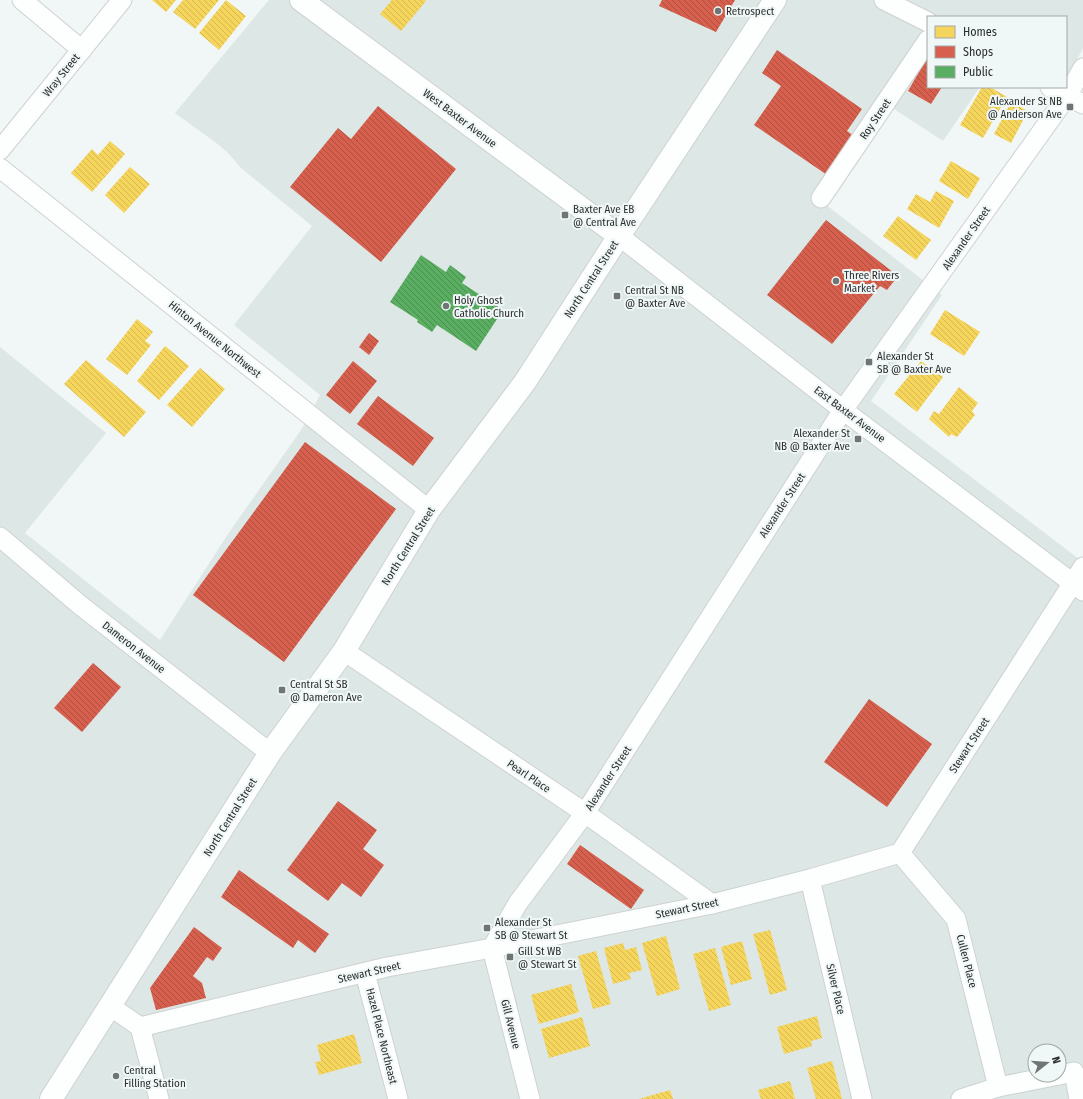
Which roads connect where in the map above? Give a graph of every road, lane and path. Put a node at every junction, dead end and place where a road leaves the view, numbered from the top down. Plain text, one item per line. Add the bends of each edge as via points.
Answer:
1 (22, 0) edge
2 (122, 0) edge
3 (302, 0) edge
4 (775, 0) edge
5 (884, 0) edge
6 (927, 22) edge
7 (927, 41) edge
8 (82, 50) junction
9 (1083, 68) edge
10 (1052, 88) edge
11 (1075, 100) edge
12 (0, 150) edge
13 (0, 168) edge
14 (821, 198) dead end
15 (619, 236) junction
16 (843, 410) junction
17 (429, 510) junction
18 (0, 537) edge
19 (1080, 580) edge
20 (344, 651) junction
21 (270, 753) junction
22 (585, 813) junction
23 (900, 853) junction
24 (810, 879) junction
25 (712, 904) junction
26 (492, 948) junction
27 (365, 973) junction
28 (110, 1006) junction
29 (140, 1027) junction
30 (1067, 1079) edge
31 (1027, 1081) edge
32 (998, 1087) junction
33 (51, 1099) edge
34 (159, 1099) edge
35 (398, 1099) edge
36 (530, 1099) edge
37 (862, 1099) edge
38 (961, 1099) edge
39 (1079, 1099) edge

1 - 8 street
2 - 8 street, Wray Street
3 - 15 main road, West Baxter Avenue
4 - 15 main road, North Central Street
5 - 6 street
7 - 14 street, Roy Street
8 - 12 street, Wray Street
9 - 11 street, Alexander Street
10 - 11 street
11 - 16 street, Alexander Street
13 - 17 street, Hinton Avenue Northwest
15 - 16 street, East Baxter Avenue
15 - 17 main road, North Central Street via 526,382
16 - 19 street, East Baxter Avenue
16 - 22 street, Alexander Street
17 - 20 main road, North Central Street
18 - 21 street, Dameron Avenue via 80,605
19 - 23 street, Stewart Street
20 - 21 main road, North Central Street
20 - 22 street, Pearl Place
21 - 28 main road, North Central Street
22 - 25 street, Pearl Place
22 - 26 street, Alexander Street via 518,903
23 - 24 street, Stewart Street
23 - 32 street, Cullen Place via 956,919
24 - 25 street, Stewart Street
24 - 37 street, Silver Place
25 - 26 street, Stewart Street
26 - 27 street, Stewart Street
26 - 36 street, Gill Avenue
27 - 29 street, Stewart Street
27 - 35 street, Hazel Place Northeast
28 - 29 street
28 - 33 main road, North Central Street
29 - 34 street
30 - 39 street
31 - 32 street
32 - 38 street

